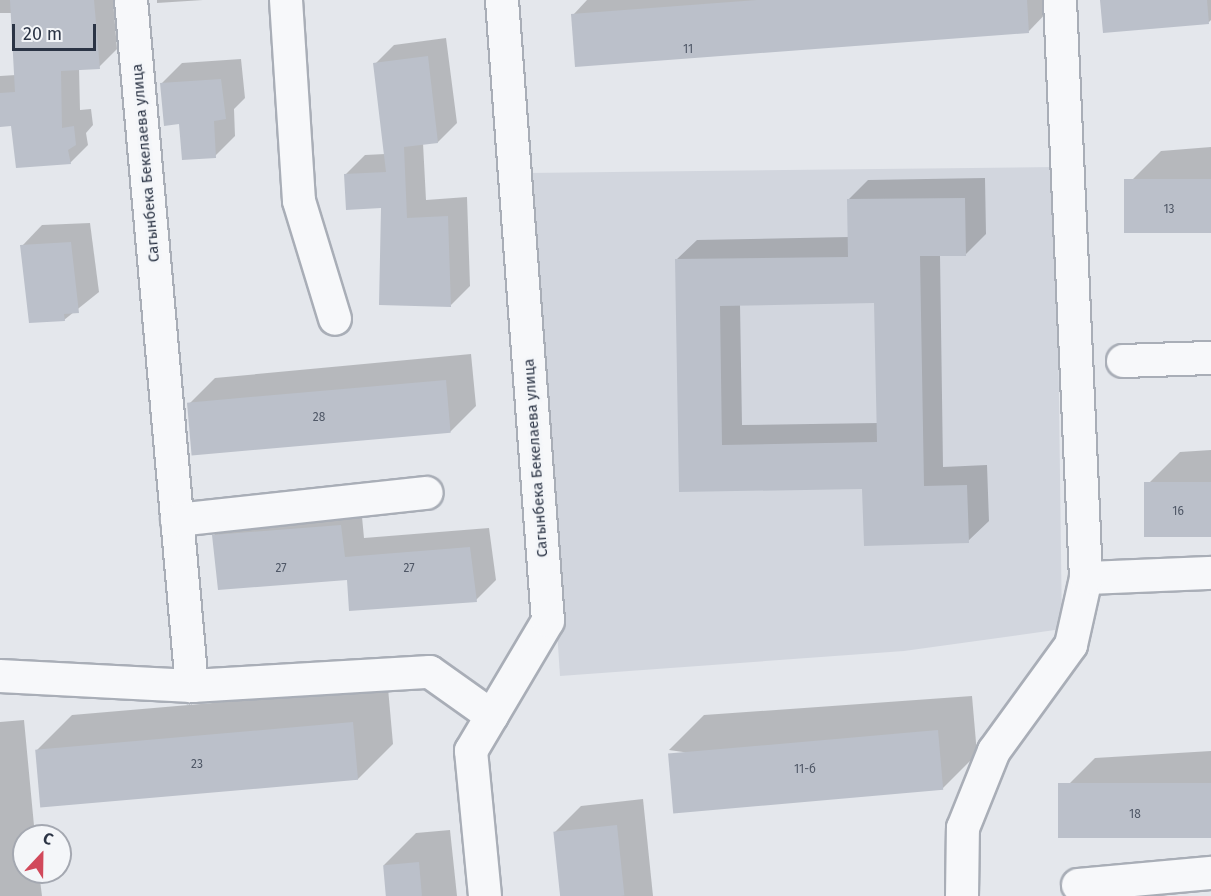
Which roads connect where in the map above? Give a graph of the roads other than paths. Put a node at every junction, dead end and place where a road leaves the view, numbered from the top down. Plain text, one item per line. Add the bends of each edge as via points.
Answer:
1 (131, 0) edge
2 (286, 0) edge
3 (502, 0) edge
4 (1060, 0) edge
5 (335, 319) dead end
6 (1211, 358) edge
7 (1124, 361) dead end
8 (427, 493) dead end
9 (177, 520) junction
10 (1211, 573) edge
11 (1086, 578) junction
12 (0, 676) edge
13 (192, 686) junction
14 (492, 716) junction
15 (1211, 873) edge
16 (1078, 885) dead end
17 (485, 896) edge
18 (962, 896) edge

1 - 9 street, Сагынбека Бекелаева улица
2 - 5 street via 300,201
3 - 14 street, Сагынбека Бекелаева улица via 548,621
4 - 11 street
6 - 7 street
8 - 9 street
9 - 13 street, Сагынбека Бекелаева улица
10 - 11 street
11 - 18 street via 1071,645 994,751 963,828
12 - 13 street
13 - 14 street via 430,672
14 - 17 street, Сагынбека Бекелаева улица via 471,751
15 - 16 street

